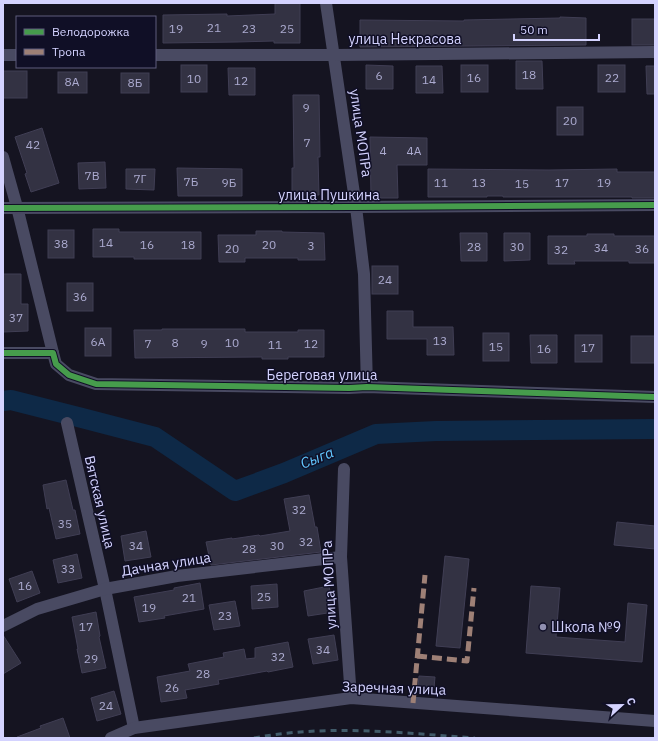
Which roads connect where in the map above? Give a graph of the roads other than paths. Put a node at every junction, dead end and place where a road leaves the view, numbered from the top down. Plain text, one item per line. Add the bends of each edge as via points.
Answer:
1 (326, 3) edge
2 (655, 52) edge
3 (3, 55) edge
4 (16, 55) edge
5 (156, 55) edge
6 (334, 55) junction
7 (3, 157) edge
8 (655, 205) edge
9 (17, 207) junction
10 (356, 207) junction
11 (3, 208) edge
12 (3, 353) edge
13 (53, 353) junction
14 (367, 387) junction
15 (655, 397) edge
16 (67, 423) dead end
17 (344, 469) dead end
18 (340, 557) junction
19 (104, 589) junction
20 (3, 626) edge
21 (351, 698) junction
22 (655, 721) edge
23 (134, 728) junction
24 (111, 738) edge

1 - 6 street, улица МОПРа
2 - 6 street, улица Некрасова
3 - 4 street
5 - 6 street, улица Некрасова
6 - 10 street, улица МОПРа
7 - 9 street
8 - 10 street, улица Пушкина
9 - 10 street, улица Пушкина
9 - 11 street, улица Пушкина
9 - 13 street
10 - 14 street, улица МОПРа via 364,274
12 - 13 street
13 - 14 street, Береговая улица via 56,364 69,375 96,384
14 - 15 street, Береговая улица
16 - 19 street, Вятская улица
17 - 18 street, улица МОПРа
18 - 19 street, Дачная улица via 177,576
18 - 21 street, улица МОПРа
19 - 20 street, Дачная улица via 37,609
19 - 23 street, Вятская улица
21 - 22 street, Заречная улица
21 - 23 street, Заречная улица
23 - 24 street, Заречная улица

